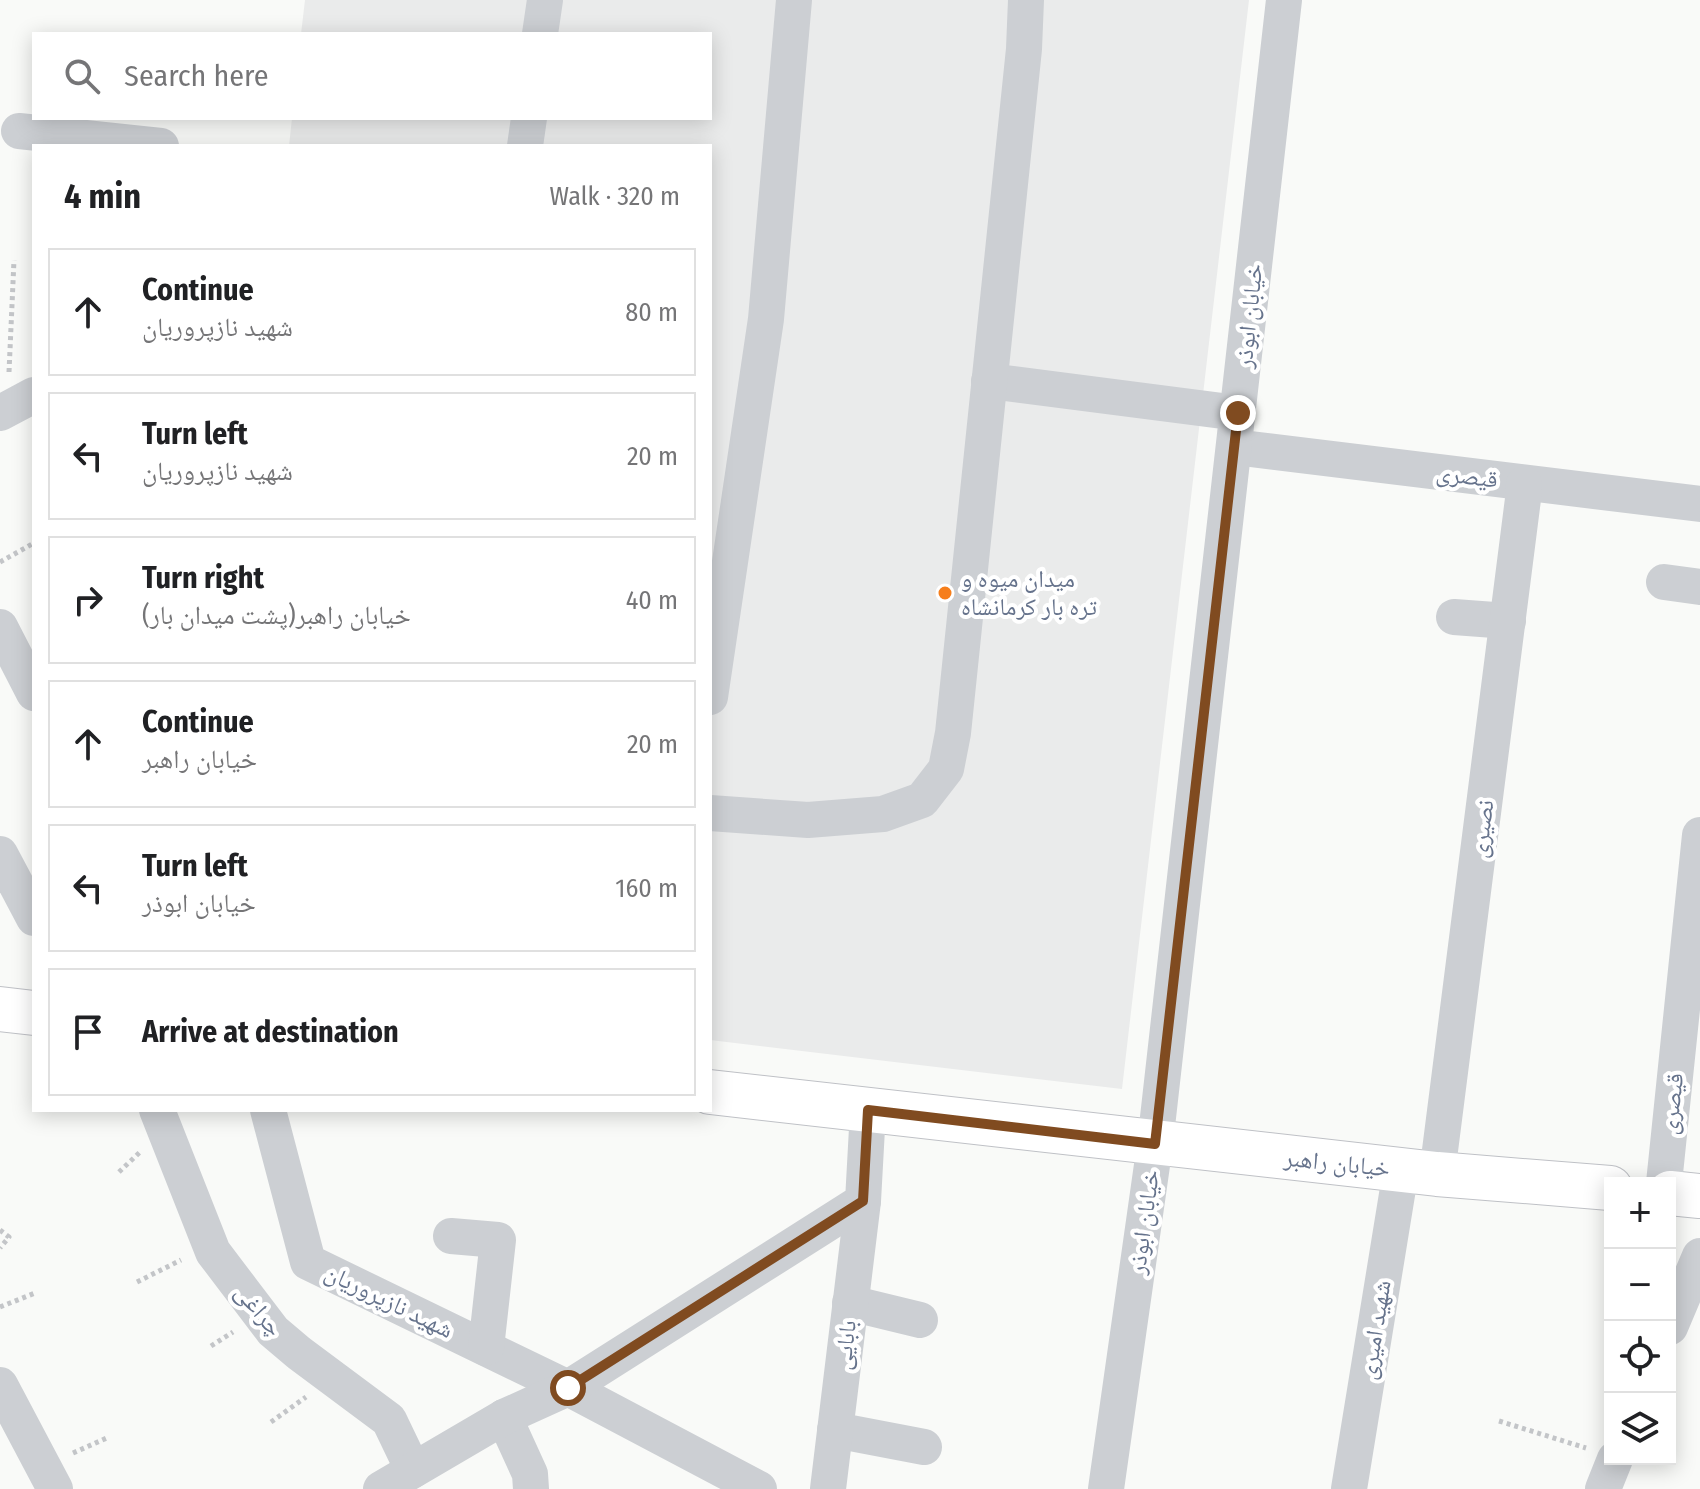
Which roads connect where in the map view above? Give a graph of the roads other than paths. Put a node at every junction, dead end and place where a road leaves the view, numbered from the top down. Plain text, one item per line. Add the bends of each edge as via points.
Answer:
1 (545, 0) edge
2 (794, 0) edge
3 (1026, 0) edge
4 (1284, 0) edge
5 (540, 32) edge
6 (529, 120) edge
7 (19, 131) dead end
8 (87, 142) edge
9 (124, 144) edge
10 (525, 144) edge
11 (989, 381) junction
12 (1236, 430) junction
13 (1524, 484) junction
14 (1700, 504) edge
15 (1664, 582) dead end
16 (1700, 587) edge
17 (1454, 617) dead end
18 (1508, 621) junction
19 (0, 627) edge
20 (712, 684) edge
21 (32, 689) edge
22 (712, 813) edge
23 (1700, 835) edge
24 (0, 854) edge
25 (32, 914) edge
26 (0, 1009) edge
27 (32, 1013) edge
28 (712, 1092) edge
29 (868, 1110) junction
30 (158, 1112) edge
31 (269, 1112) edge
32 (1155, 1144) junction
33 (1419, 1172) junction
34 (1665, 1177) edge
35 (1604, 1187) edge
36 (1676, 1194) edge
37 (1700, 1196) edge
38 (863, 1201) junction
39 (451, 1236) dead end
40 (1700, 1256) edge
41 (850, 1303) junction
42 (920, 1320) dead end
43 (1673, 1321) edge
44 (486, 1348) junction
45 (0, 1385) edge
46 (568, 1388) junction
47 (504, 1417) junction
48 (835, 1430) junction
49 (13, 1433) edge
50 (924, 1447) dead end
51 (1605, 1465) edge
52 (413, 1470) junction
53 (539, 1484) edge
54 (55, 1489) edge
55 (381, 1489) edge
56 (759, 1489) edge
57 (828, 1489) edge
58 (1106, 1489) edge
59 (1349, 1489) edge
60 (1603, 1489) edge

1 - 5 street
2 - 20 street via 766,319
3 - 11 street
4 - 12 street, خیابان ابوذر
6 - 10 street
7 - 8 street
8 - 9 street
11 - 12 street, قیصری
11 - 22 street via 946,769 922,800 883,814 808,820
12 - 13 street, قیصری
12 - 32 street, خیابان ابوذر
13 - 14 street, قیصری
13 - 18 street, نصیری
15 - 16 street
17 - 18 street
18 - 33 street, نصیری
19 - 21 street
23 - 34 street, قیصری
24 - 25 street
26 - 27 main road
28 - 29 main road, خیابان راهبر
29 - 32 main road, خیابان راهبر
29 - 38 street
30 - 52 street, چراغی via 213,1252 273,1331 389,1420
31 - 44 street, شهید نازپروریان via 308,1262
32 - 33 main road, خیابان راهبر
32 - 58 street, خیابان ابوذر
33 - 35 main road, خیابان راهبر
33 - 59 street, شهید امیری
36 - 37 main road
38 - 41 street, بابایی
38 - 46 street
39 - 44 street via 498,1240
40 - 43 street
41 - 42 street
41 - 48 street, بابایی
44 - 46 street, شهید نازپروریان
45 - 49 street
46 - 47 street
46 - 56 street, شهید نازپروریان
47 - 52 street
47 - 53 street
48 - 50 street
48 - 57 street, بابایی
49 - 54 street
51 - 60 street
52 - 55 street

